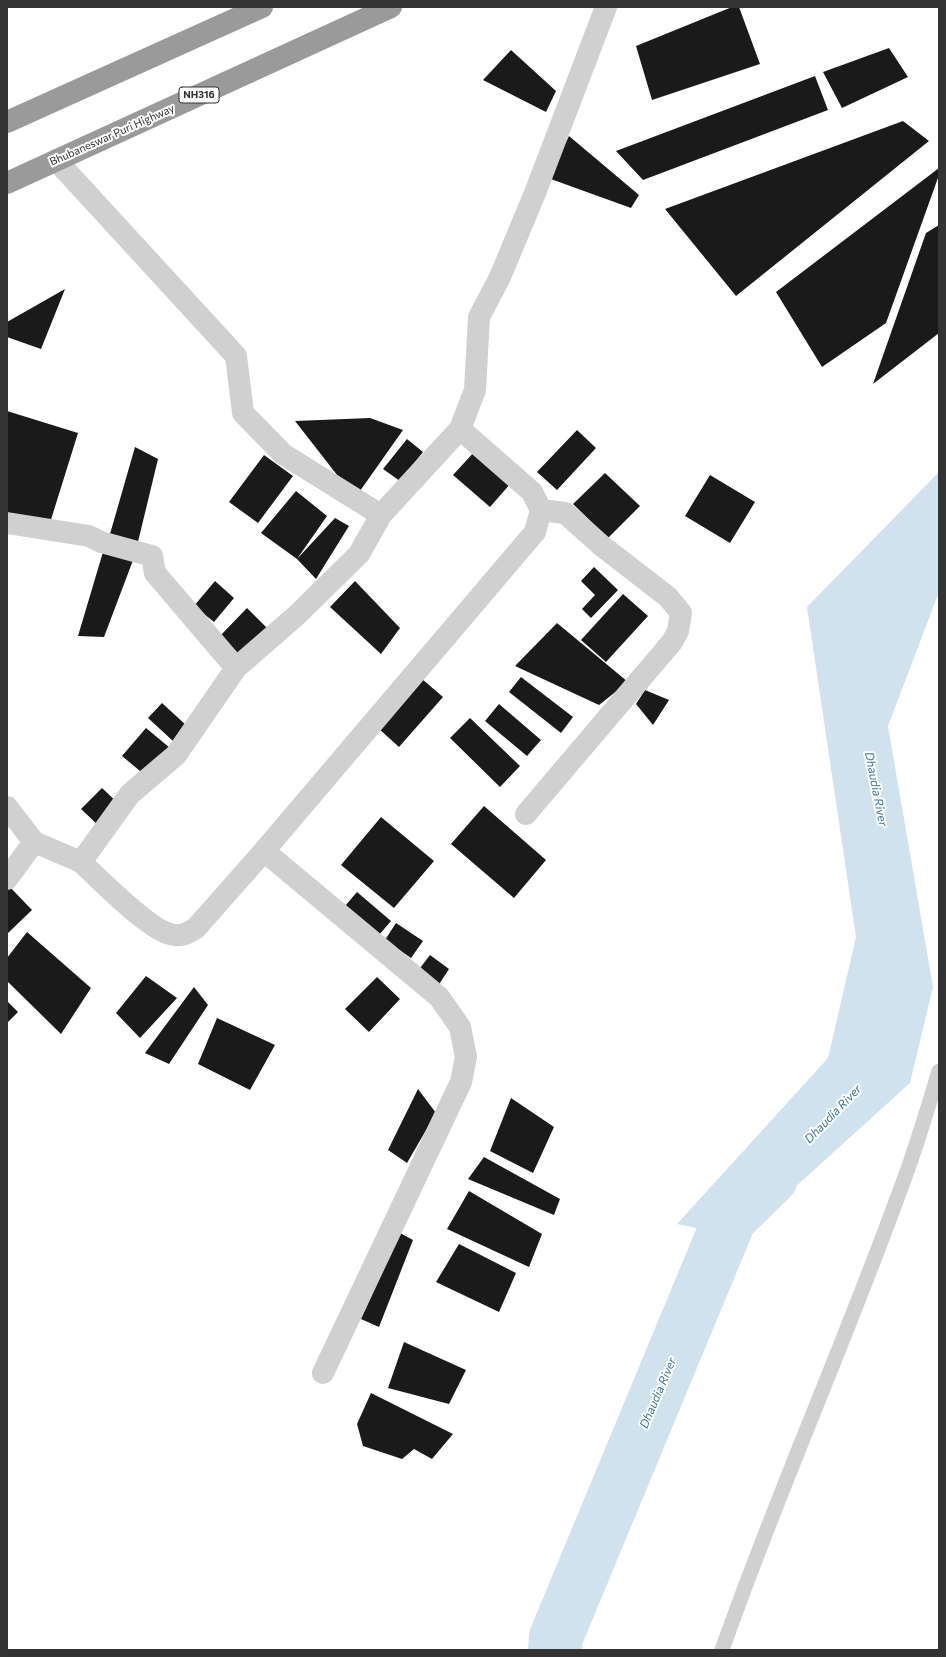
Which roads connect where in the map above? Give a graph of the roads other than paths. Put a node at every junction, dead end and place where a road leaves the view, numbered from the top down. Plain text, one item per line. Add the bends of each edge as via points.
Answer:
1 (262, 7) edge
2 (391, 7) edge
3 (606, 7) edge
4 (7, 122) edge
5 (56, 160) junction
6 (7, 183) edge
7 (460, 428) junction
8 (541, 510) junction
9 (381, 515) junction
10 (7, 523) edge
11 (236, 668) junction
12 (7, 807) edge
13 (526, 814) dead end
14 (34, 842) junction
15 (264, 851) junction
16 (81, 862) junction
17 (7, 878) edge
18 (939, 1071) edge
19 (323, 1373) dead end
20 (722, 1650) edge

1 - 4 highway
2 - 5 highway, Bhubaneswar Puri Highway / NH316
3 - 7 street via 535,193 500,277 479,317 475,390
5 - 6 highway, Bhubaneswar Puri Highway / NH316
5 - 9 street via 236,356 243,413 283,454
7 - 8 street via 532,492
7 - 9 street
8 - 13 street via 565,513 602,546 668,597 680,613 678,631 672,642
8 - 15 street via 535,532
9 - 11 street via 359,554 297,615
10 - 11 street via 89,536 101,542 152,556 155,573
11 - 16 street via 176,755 130,794
12 - 14 street
14 - 16 street
14 - 17 street
15 - 16 street via 196,928 184,935 169,934 147,922
15 - 19 street via 439,996 460,1027 466,1057 461,1082
18 - 20 lane via 906,1174 857,1304 777,1501

